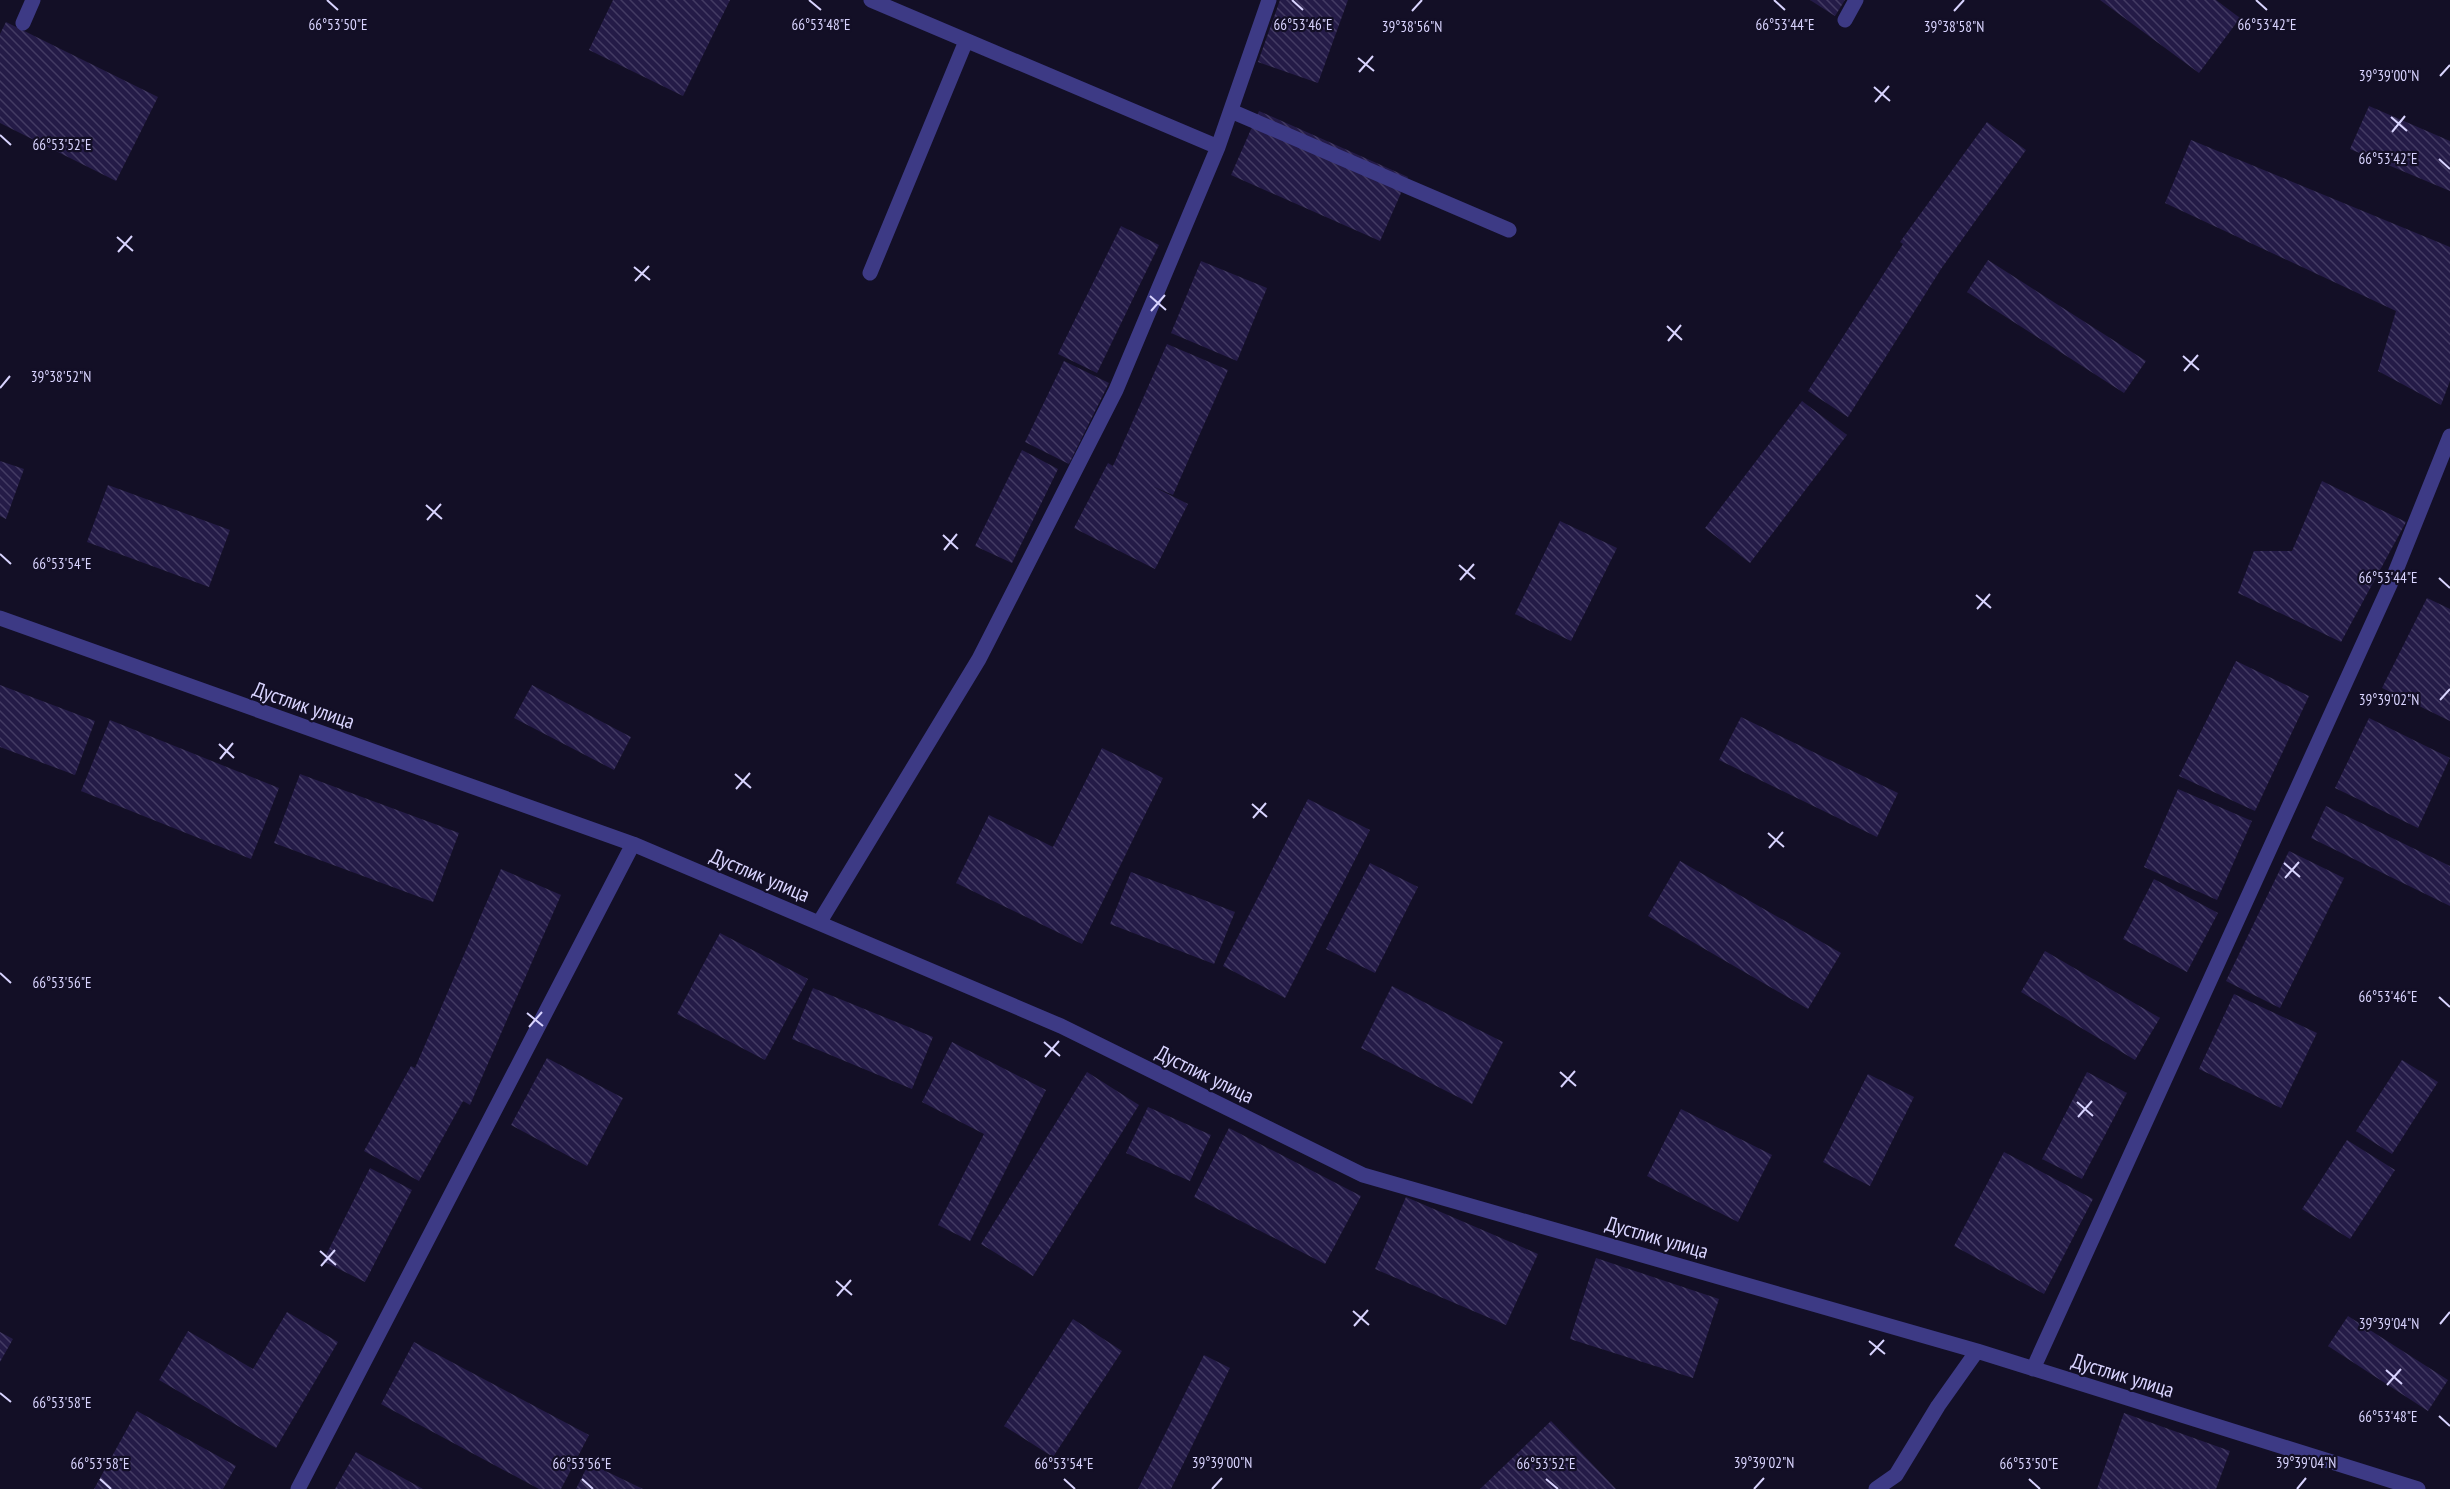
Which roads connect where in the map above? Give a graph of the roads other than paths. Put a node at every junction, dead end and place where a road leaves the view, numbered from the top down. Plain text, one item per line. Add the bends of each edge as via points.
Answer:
1 (33, 0) edge
2 (871, 0) edge
3 (1269, 0) edge
4 (1856, 0) edge
5 (1845, 20) dead end
6 (23, 23) dead end
7 (966, 41) junction
8 (1231, 111) junction
9 (1218, 147) junction
10 (1509, 230) dead end
11 (870, 273) dead end
12 (2450, 436) edge
13 (0, 618) edge
14 (633, 844) junction
15 (819, 923) junction
16 (1977, 1351) junction
17 (2034, 1369) junction
18 (298, 1489) edge
19 (1876, 1489) edge
20 (2418, 1489) edge

1 - 6 street
2 - 7 street
3 - 8 street
4 - 5 street
7 - 9 street
7 - 11 street
8 - 9 street
8 - 10 street
9 - 15 street via 1116,390 979,659
12 - 17 street via 2393,578
13 - 14 street, Дустлик улица
14 - 15 street, Дустлик улица
14 - 18 street
15 - 16 street, Дустлик улица via 1061,1026 1363,1175
16 - 17 street, Дустлик улица
16 - 19 street via 1896,1475
17 - 20 street, Дустлик улица

